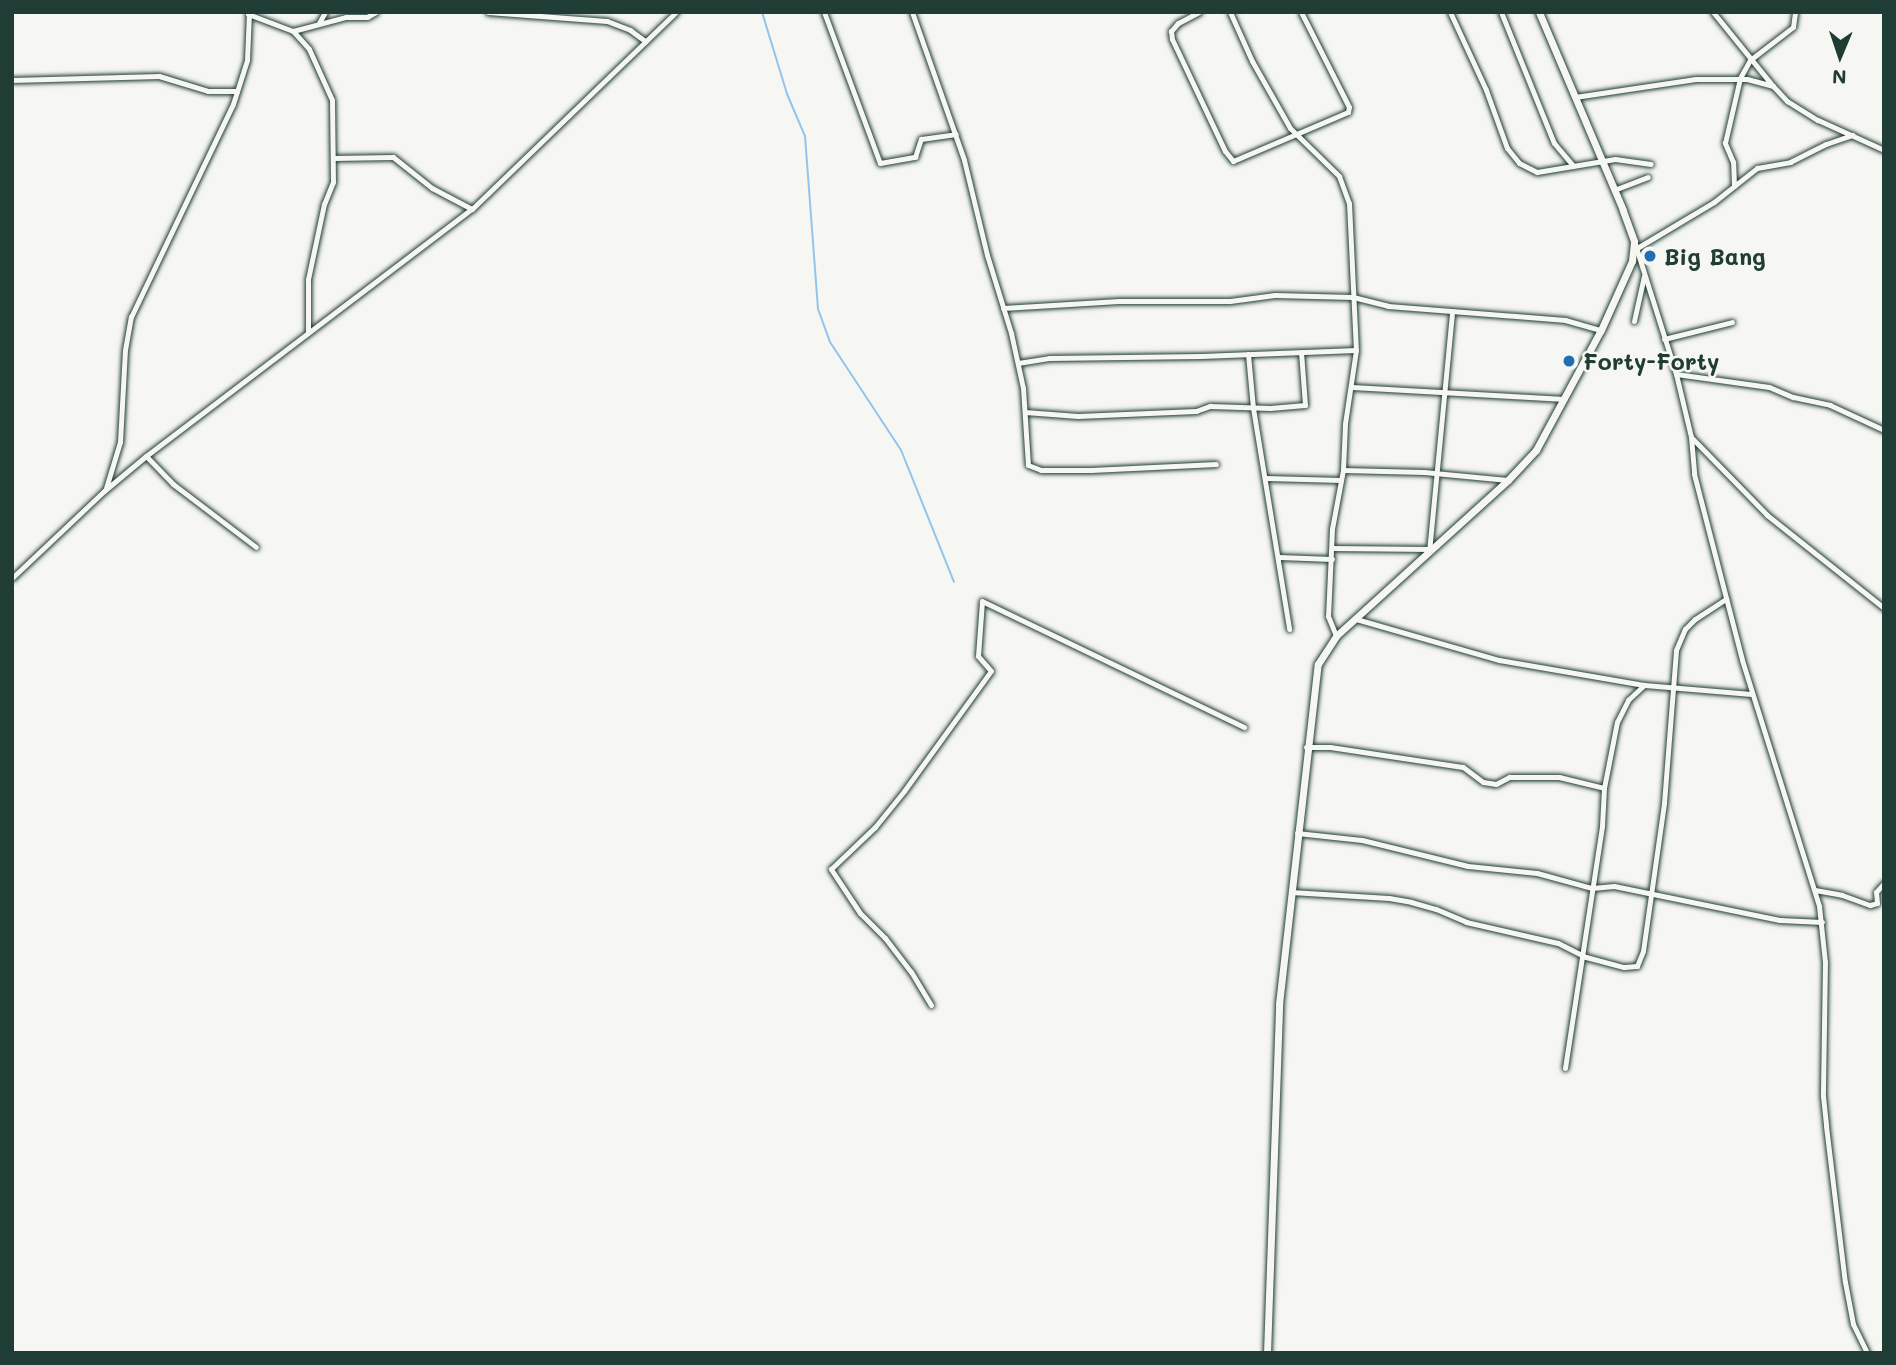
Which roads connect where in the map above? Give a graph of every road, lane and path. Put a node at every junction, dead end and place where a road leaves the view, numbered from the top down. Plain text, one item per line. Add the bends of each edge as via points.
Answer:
1 (325, 12) edge
2 (376, 12) edge
3 (488, 12) edge
4 (676, 12) edge
5 (824, 12) edge
6 (912, 12) edge
7 (1199, 12) edge
8 (1230, 12) edge
9 (1301, 12) edge
10 (1450, 12) edge
11 (1501, 12) edge
12 (1539, 12) edge
13 (1713, 12) edge
14 (1795, 12) edge
15 (248, 13) edge
16 (536, 14) edge
17 (318, 23) junction
18 (293, 31) junction
19 (645, 41) junction
20 (1750, 60) junction
21 (1740, 78) junction
22 (12, 80) edge
23 (1773, 86) junction
24 (237, 91) junction
25 (1575, 97) junction
26 (956, 134) junction
27 (1298, 134) junction
28 (1852, 135) junction
29 (1884, 150) edge
30 (333, 158) junction
31 (1601, 160) junction
32 (1651, 164) dead end
33 (1573, 166) junction
34 (1648, 177) dead end
35 (1734, 186) junction
36 (1614, 190) junction
37 (471, 209) junction
38 (1636, 245) junction
39 (1644, 273) junction
40 (1353, 297) junction
41 (1003, 308) junction
42 (1452, 311) junction
43 (1634, 321) dead end
44 (1732, 322) dead end
45 (1601, 330) junction
46 (308, 332) junction
47 (1664, 339) junction
48 (1356, 350) junction
49 (1301, 352) junction
50 (1248, 354) junction
51 (1018, 363) junction
52 (1676, 374) junction
53 (1352, 387) junction
54 (1444, 393) junction
55 (1565, 399) junction
56 (1253, 408) junction
57 (1025, 412) junction
58 (1884, 430) edge
59 (1691, 438) junction
60 (146, 456) junction
61 (1216, 464) dead end
62 (1343, 470) junction
63 (1437, 473) junction
64 (1266, 478) junction
65 (1341, 480) junction
66 (1508, 480) junction
67 (104, 491) junction
68 (256, 547) dead end
69 (1332, 548) junction
70 (1430, 550) junction
71 (1279, 557) junction
72 (1332, 559) junction
73 (12, 578) edge
74 (1726, 599) junction
75 (1884, 608) edge
76 (1356, 619) junction
77 (1289, 629) dead end
78 (1336, 636) junction
79 (1644, 685) junction
80 (1675, 688) junction
81 (1752, 694) junction
82 (1244, 727) dead end
83 (1306, 747) junction
84 (1604, 788) junction
85 (1297, 833) junction
86 (1884, 883) edge
87 (1592, 888) junction
88 (1815, 891) junction
89 (1291, 892) junction
90 (1651, 893) junction
91 (1822, 922) junction
92 (1584, 956) junction
93 (931, 1005) dead end
94 (1565, 1068) dead end
95 (1267, 1353) edge
96 (1867, 1353) edge

1 - 17 street
2 - 17 street
3 - 16 street
4 - 19 street
5 - 26 street via 880,163 915,157 921,139
6 - 26 street
7 - 27 street via 1178,23 1171,31 1172,39 1230,159
8 - 27 street via 1271,94
9 - 27 street via 1349,107 1343,115
10 - 33 street via 1507,148 1527,169 1537,172
11 - 33 street via 1554,143
12 - 25 street
13 - 20 street
14 - 20 street via 1793,27
15 - 18 street
15 - 24 street via 247,60
16 - 19 street via 607,21
17 - 18 street
18 - 30 street via 307,45 330,92
19 - 37 street
20 - 21 street
20 - 23 street
21 - 23 street
21 - 25 street via 1644,85
21 - 35 street via 1725,143 1733,162
22 - 24 street via 159,76 208,91
23 - 28 street via 1799,110
24 - 67 street via 131,317 120,442
25 - 31 street
26 - 41 street
27 - 40 street via 1344,187 1352,228
28 - 29 street
28 - 35 street via 1790,162 1757,168
30 - 37 street via 393,157 432,188
30 - 46 street via 332,190 324,204 308,279
31 - 32 street
31 - 33 street
31 - 36 street
34 - 36 street
35 - 38 street
36 - 38 street
37 - 46 street
38 - 39 street
38 - 45 street
39 - 43 street
39 - 47 street
40 - 41 street via 1275,295
40 - 42 street via 1388,306
40 - 48 street
41 - 51 street
42 - 45 street via 1565,320
42 - 54 street
44 - 47 street
45 - 55 street
46 - 60 street
47 - 52 street
48 - 49 street
48 - 53 street
49 - 50 street
49 - 56 street via 1305,405
50 - 51 street via 1049,358
50 - 56 street
51 - 57 street
52 - 58 street via 1769,387 1830,405
52 - 59 street
53 - 54 street
53 - 62 street
54 - 55 street
54 - 63 street
55 - 66 street via 1536,450
56 - 57 street via 1078,416
56 - 64 street
57 - 61 street via 1027,462 1032,468
59 - 74 street via 1695,474
59 - 75 street via 1775,522
60 - 67 street
60 - 68 street via 173,484
62 - 63 street
62 - 65 street
63 - 66 street
63 - 70 street
64 - 65 street
64 - 71 street
65 - 69 street
66 - 70 street
67 - 73 street
69 - 70 street
69 - 72 street
70 - 76 street
71 - 72 street
71 - 77 street
72 - 78 street via 1328,616
74 - 80 street via 1685,629 1676,650
74 - 81 street
76 - 78 street
76 - 79 street via 1499,660
78 - 83 street via 1318,664
79 - 80 street
79 - 84 street via 1628,700 1617,722
80 - 81 street
80 - 90 street
81 - 88 street
82 - 93 street via 982,601 978,656 991,671 933,755 875,827 831,869
83 - 84 street via 1343,748 1463,767 1483,782 1496,784 1509,777 1559,777
83 - 85 street
84 - 87 street
85 - 87 street via 1362,840 1468,866 1537,873
85 - 89 street
86 - 88 street via 1876,892 1877,903 1870,905
87 - 90 street via 1614,886
87 - 92 street
88 - 91 street
89 - 92 street via 1411,902 1458,920 1558,943
89 - 95 street via 1279,1004
90 - 91 street via 1780,920
90 - 92 street via 1637,966
91 - 96 street via 1826,1126 1845,1282 1853,1324
92 - 94 street

